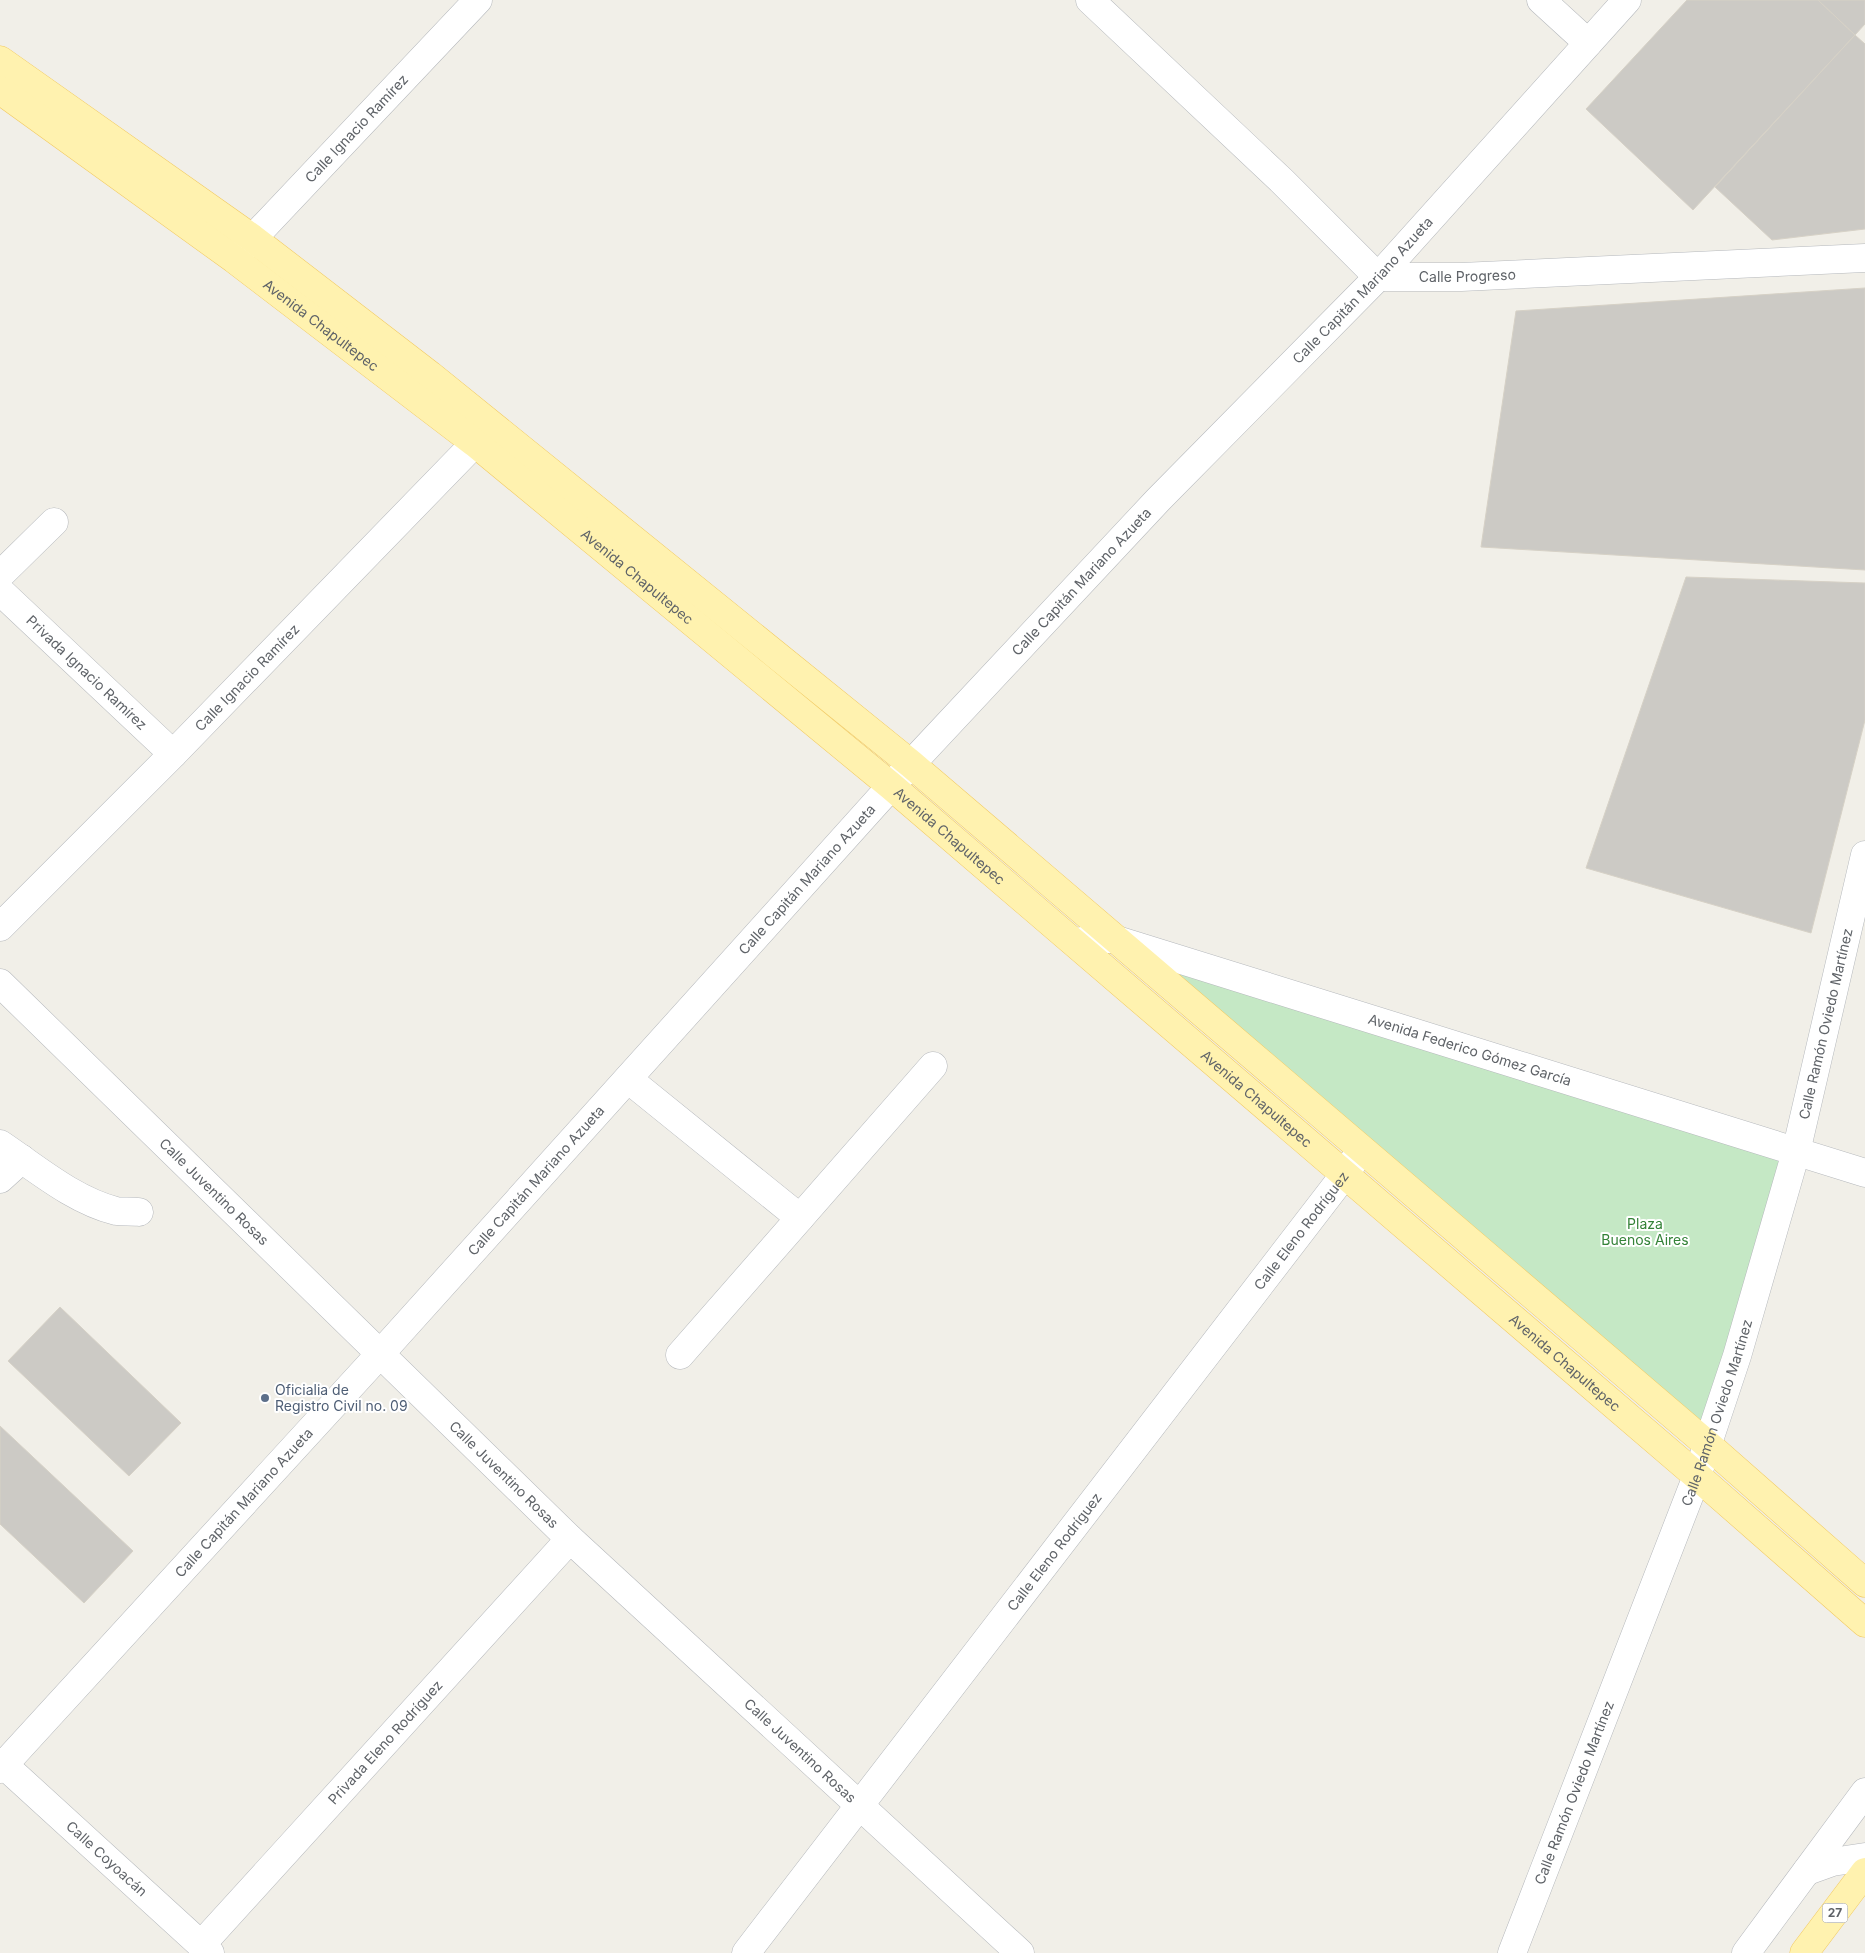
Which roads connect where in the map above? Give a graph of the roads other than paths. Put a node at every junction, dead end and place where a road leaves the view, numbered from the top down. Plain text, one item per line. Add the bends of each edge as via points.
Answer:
1 (478, 0) edge
2 (1090, 0) edge
3 (1541, 0) edge
4 (1627, 0) edge
5 (1588, 43) junction
6 (0, 60) edge
7 (0, 90) edge
8 (252, 238) junction
9 (1865, 258) edge
10 (234, 259) junction
11 (1378, 276) junction
12 (482, 433) junction
13 (54, 522) dead end
14 (0, 574) edge
15 (0, 591) edge
16 (173, 754) junction
17 (911, 764) junction
18 (891, 786) junction
19 (1865, 855) edge
20 (0, 928) edge
21 (1114, 939) junction
22 (1075, 942) junction
23 (0, 983) edge
24 (933, 1066) dead end
25 (628, 1079) junction
26 (0, 1144) edge
27 (1361, 1150) junction
28 (1796, 1152) junction
29 (22, 1159) junction
30 (1865, 1173) edge
31 (1344, 1174) junction
32 (0, 1179) edge
33 (139, 1212) dead end
34 (800, 1218) junction
35 (380, 1354) junction
36 (680, 1356) dead end
37 (1708, 1445) junction
38 (1697, 1476) junction
39 (570, 1539) junction
40 (1865, 1583) edge
41 (1865, 1623) edge
42 (2, 1767) edge
43 (1865, 1792) edge
44 (858, 1806) junction
45 (1865, 1857) edge
46 (1807, 1870) junction
47 (1865, 1872) edge
48 (206, 1949) edge
49 (746, 1953) edge
50 (1020, 1953) edge
51 (1512, 1953) edge
52 (1746, 1953) edge
53 (1804, 1953) edge

1 - 8 street, Calle Ignacio Ramírez
2 - 11 street
3 - 5 street
4 - 5 street, Calle Capitán Mariano Azueta
5 - 11 street, Calle Capitán Mariano Azueta
6 - 8 main road
7 - 10 main road, Avenida Chapultepec
8 - 10 street, Calle Ignacio Ramírez
8 - 12 main road via 430,375
9 - 11 street, Calle Progreso via 1461,277
10 - 12 main road, Avenida Chapultepec
11 - 17 street, Calle Capitán Mariano Azueta via 1158,500
12 - 16 street, Calle Ignacio Ramírez
12 - 17 main road
12 - 18 main road, Avenida Chapultepec
13 - 14 street
15 - 16 street, Privada Ignacio Ramírez
16 - 20 street, Calle Ignacio Ramírez
17 - 18 street, Calle Capitán Mariano Azueta
17 - 21 main road
18 - 22 main road, Avenida Chapultepec
18 - 25 street, Calle Capitán Mariano Azueta
19 - 28 street, Calle Ramón Oviedo Martínez
21 - 22 street, Avenida Federico Gómez García
21 - 27 main road
21 - 28 street, Avenida Federico Gómez García
22 - 31 main road, Avenida Chapultepec
23 - 35 street, Calle Juventino Rosas
24 - 34 street
25 - 34 street
25 - 35 street, Calle Capitán Mariano Azueta
26 - 29 street
27 - 31 street, Calle Eleno Rodríguez
27 - 37 main road
28 - 30 street, Avenida Federico Gómez García
28 - 37 street, Calle Ramón Oviedo Martínez
29 - 32 street
29 - 33 street via 89,1201 118,1211
31 - 38 main road, Avenida Chapultepec
31 - 44 street, Calle Eleno Rodríguez
34 - 36 street
35 - 39 street, Calle Juventino Rosas
35 - 42 street, Calle Capitán Mariano Azueta
37 - 38 street, Calle Ramón Oviedo Martínez
37 - 40 main road
38 - 41 main road, Avenida Chapultepec
38 - 51 street, Calle Ramón Oviedo Martínez
39 - 44 street, Calle Juventino Rosas
39 - 48 street, Privada Eleno Rodríguez
42 - 48 street, Calle Coyoacán
43 - 46 street
44 - 49 street, Calle Eleno Rodríguez
44 - 50 street, Calle Juventino Rosas
45 - 46 street
46 - 52 street
47 - 53 main road, 27

